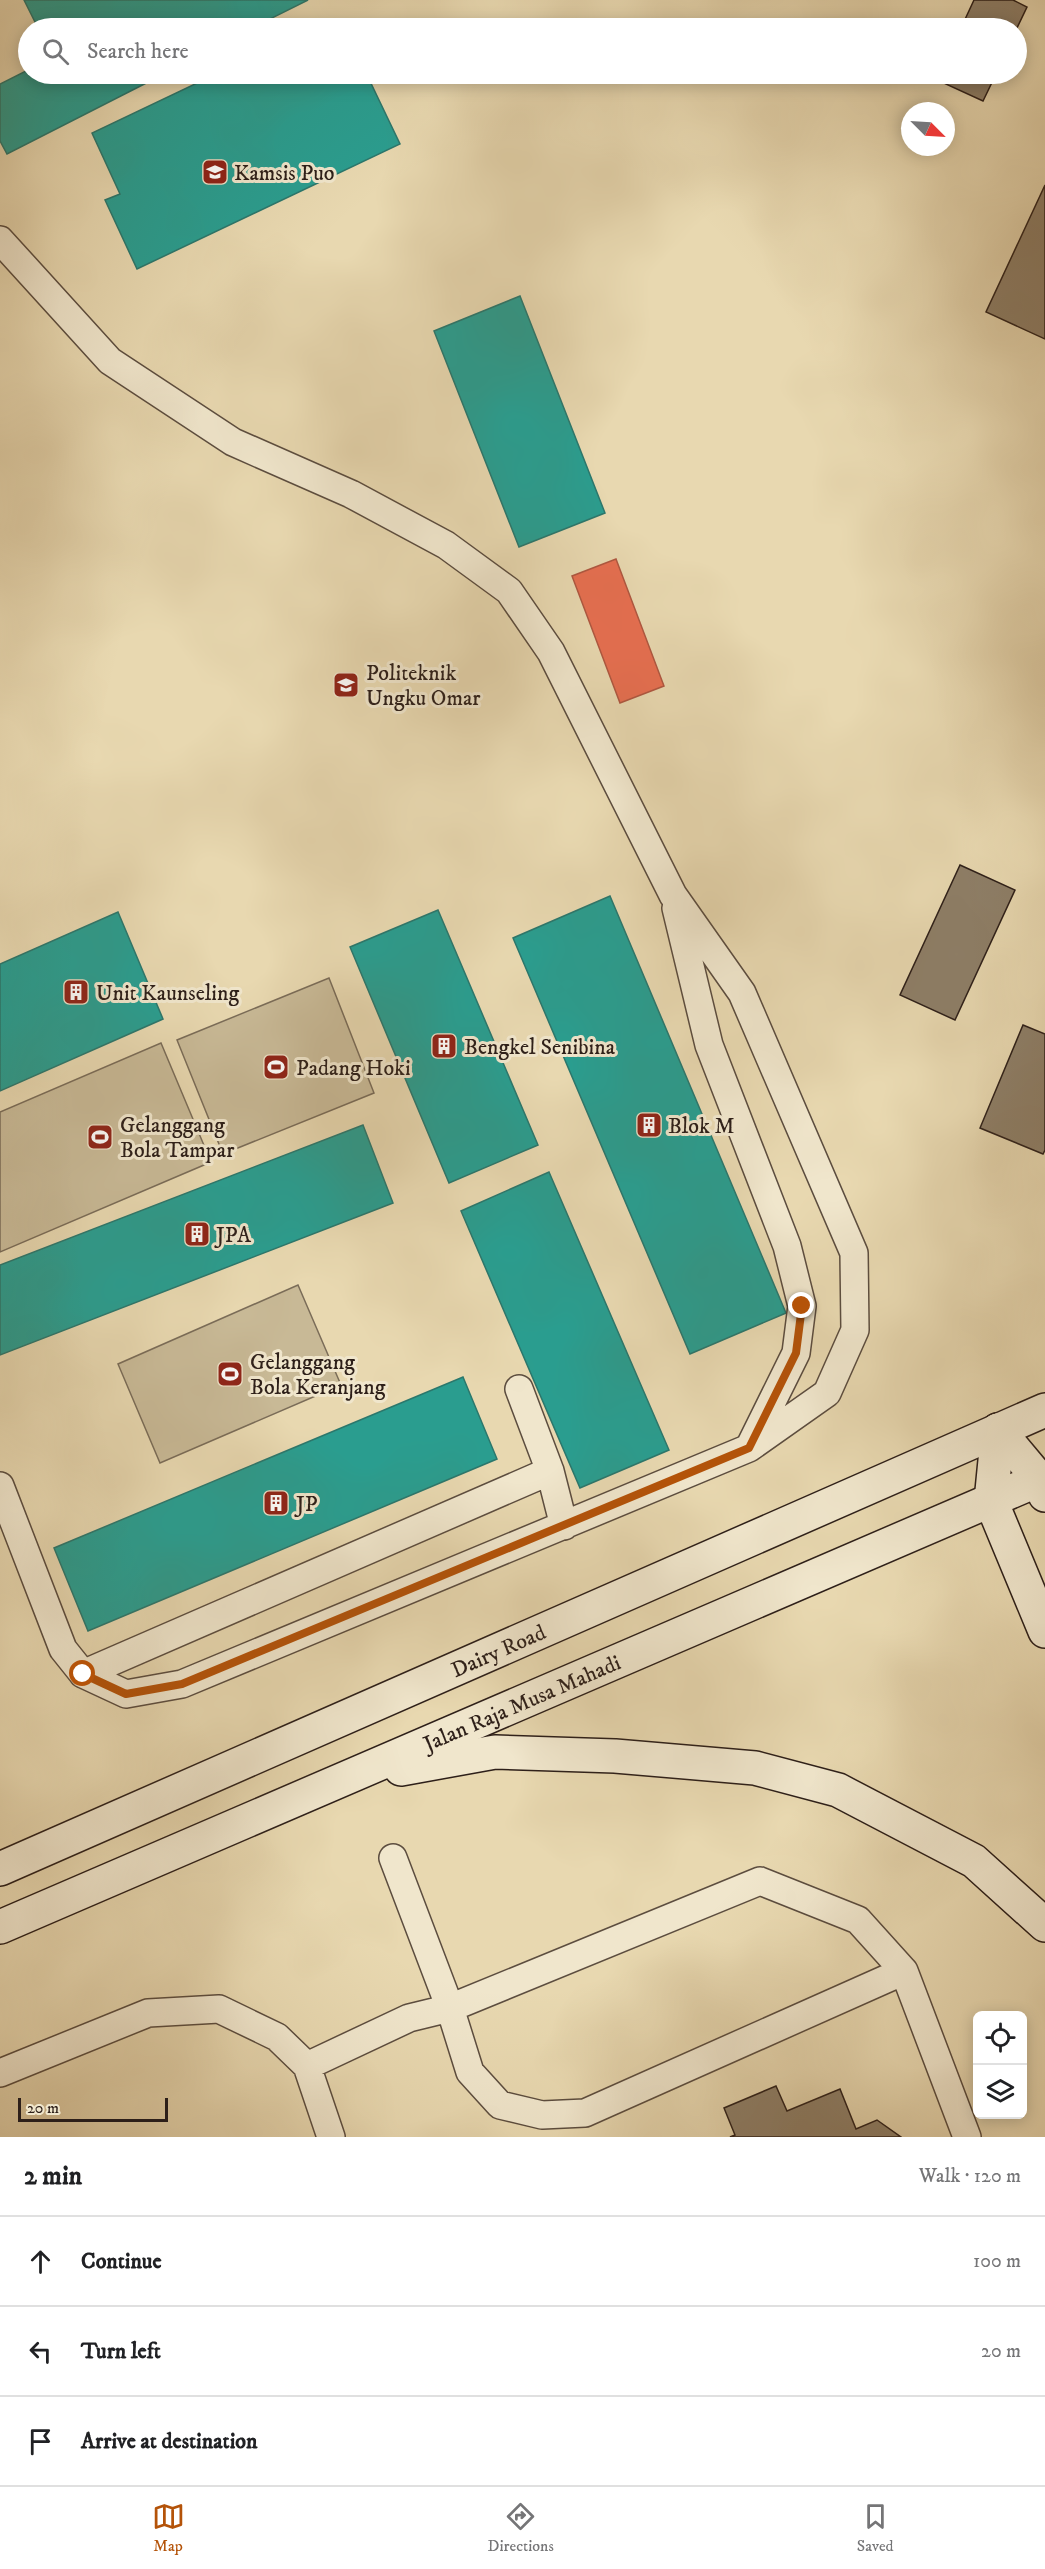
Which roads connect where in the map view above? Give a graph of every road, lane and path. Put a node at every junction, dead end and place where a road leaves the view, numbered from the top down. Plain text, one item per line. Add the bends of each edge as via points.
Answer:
1 (0, 240) edge
2 (673, 895) junction
3 (519, 1389) dead end
4 (1045, 1410) edge
5 (998, 1430) junction
6 (749, 1448) junction
7 (550, 1471) junction
8 (1043, 1484) edge
9 (0, 1486) edge
10 (991, 1501) junction
11 (564, 1526) junction
12 (1045, 1631) edge
13 (83, 1674) junction
14 (343, 1780) junction
15 (393, 1858) dead end
16 (0, 1869) edge
17 (1045, 1925) edge
18 (0, 1928) edge
19 (904, 1971) junction
20 (450, 2008) junction
21 (307, 2066) junction
22 (0, 2073) edge
23 (331, 2137) edge
24 (968, 2137) edge

1 - 2 lane via 110,361 233,442 408,524 446,545 509,591 551,652
2 - 6 lane via 708,1045 787,1246 802,1306 796,1353
2 - 6 lane via 742,993 854,1253 855,1330 827,1393
3 - 7 lane
4 - 5 main road
5 - 8 main road
5 - 10 main road
5 - 16 main road, Dairy Road
6 - 11 lane
7 - 11 lane
7 - 13 lane
8 - 10 main road, Jalan Raja Musa Mahadi
9 - 13 lane via 63,1649
10 - 12 main road
10 - 14 main road, Jalan Raja Musa Mahadi
11 - 13 lane via 182,1684 126,1694
14 - 17 main road via 495,1752 615,1756 755,1768 838,1790 974,1861
14 - 18 main road, Jalan Raja Musa Mahadi
15 - 20 lane
19 - 20 lane via 858,1920 760,1881
19 - 20 lane via 585,2113 542,2115 500,2105 470,2072
19 - 24 lane
20 - 21 lane via 409,2018
21 - 22 lane via 277,2037 219,2009 148,2013
21 - 23 lane

